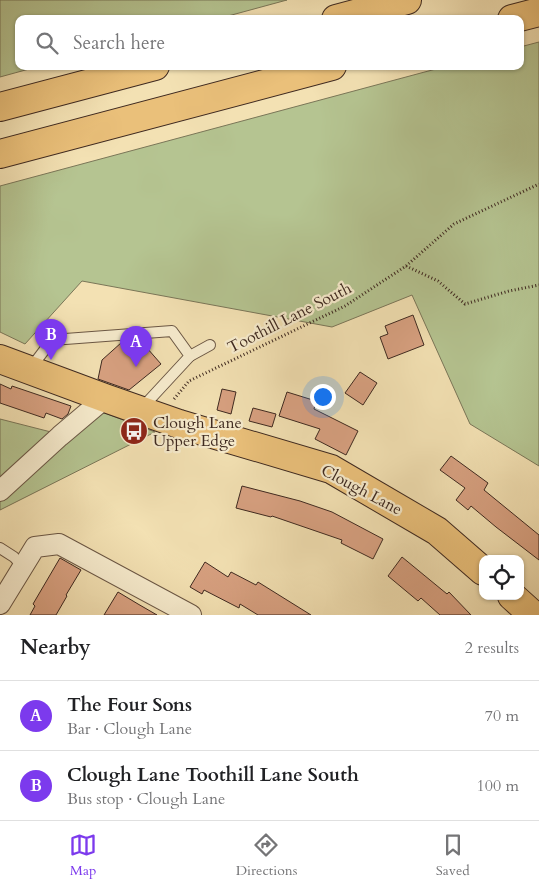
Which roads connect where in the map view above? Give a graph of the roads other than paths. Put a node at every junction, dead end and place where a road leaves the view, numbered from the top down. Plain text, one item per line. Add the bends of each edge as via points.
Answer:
1 (407, 0) edge
2 (539, 12) edge
3 (351, 15) edge
4 (524, 16) edge
5 (140, 70) edge
6 (317, 70) edge
7 (0, 107) edge
8 (0, 154) edge
9 (210, 345) dead end
10 (190, 356) junction
11 (0, 359) edge
12 (30, 370) junction
13 (105, 398) junction
14 (150, 414) junction
15 (0, 491) edge
16 (0, 548) edge
17 (23, 567) junction
18 (479, 568) edge
19 (516, 600) edge
20 (0, 604) edge
21 (188, 614) edge
22 (533, 615) edge

1 - 3 main road
2 - 4 main road
5 - 7 main road
6 - 8 main road
9 - 10 lane
10 - 12 lane via 172,331 52,340
10 - 14 lane
11 - 12 main road, Clough Lane
12 - 13 main road, Clough Lane
13 - 14 main road, Clough Lane
13 - 15 street
14 - 18 main road, Clough Lane via 331,469 437,531
16 - 17 lane
17 - 20 street
17 - 21 street via 35,547 59,544
19 - 22 main road

